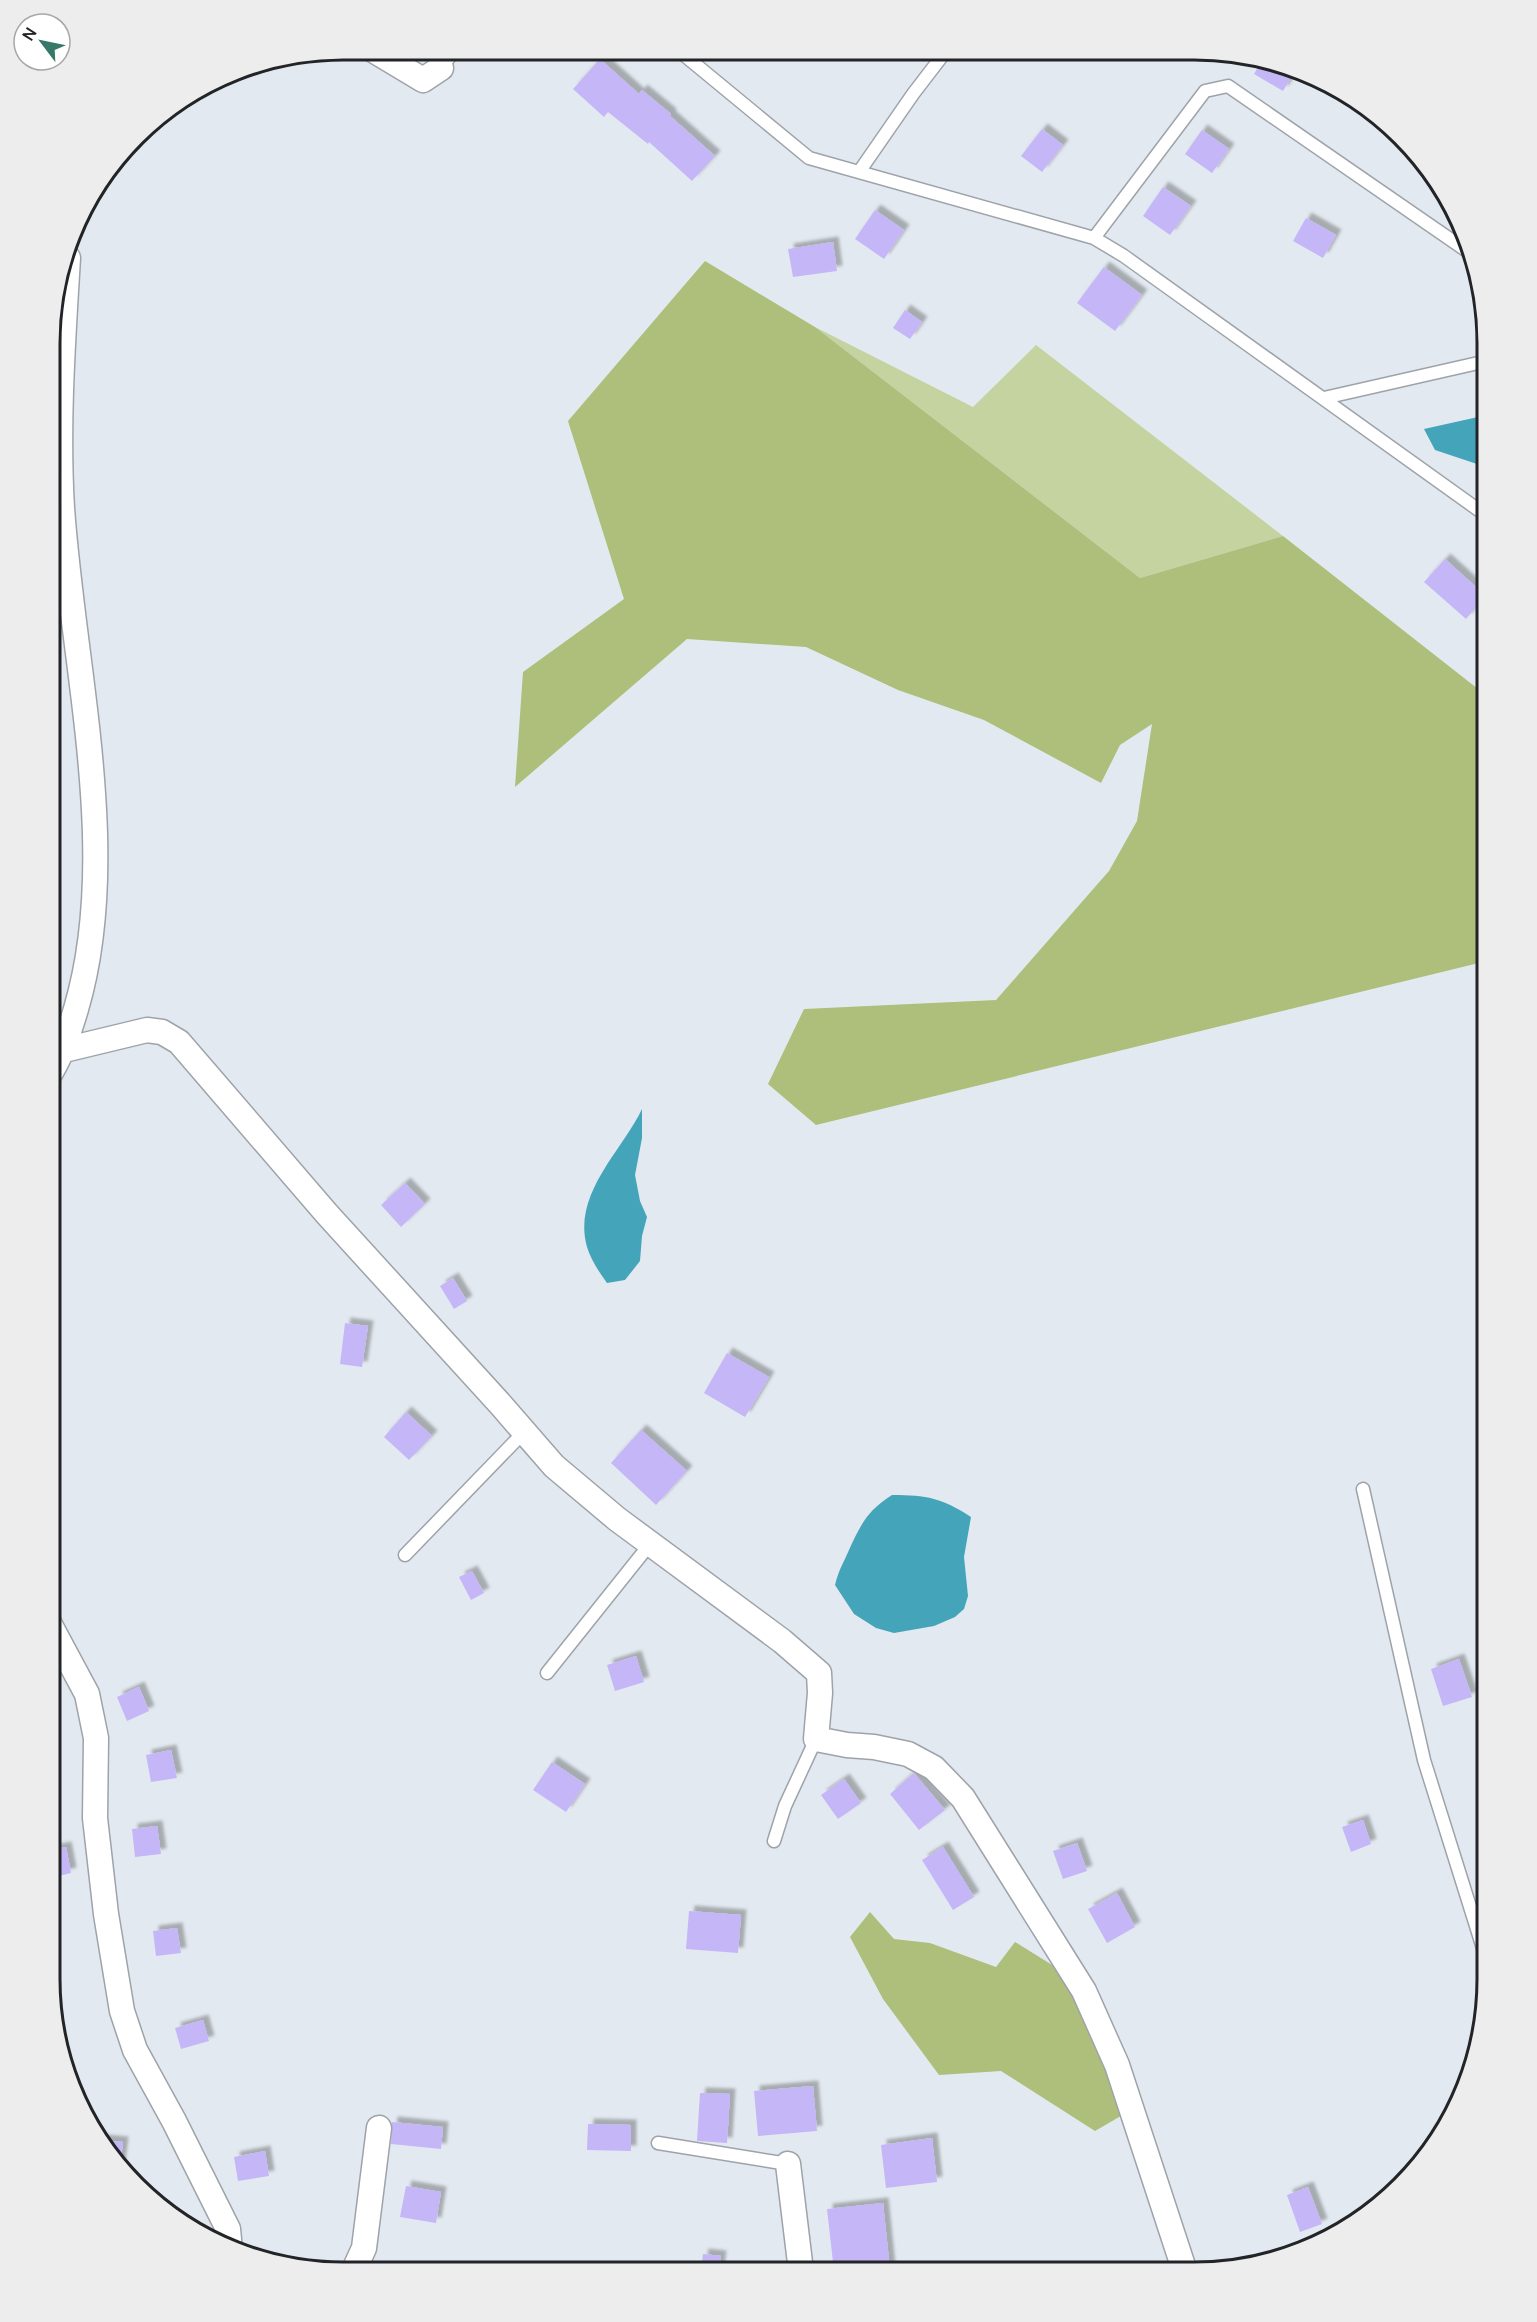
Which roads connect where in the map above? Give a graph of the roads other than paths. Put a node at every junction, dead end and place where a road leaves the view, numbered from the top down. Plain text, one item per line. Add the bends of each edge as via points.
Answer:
1 (390, 60) edge
2 (447, 60) edge
3 (690, 60) edge
4 (939, 60) edge
5 (859, 172) junction
6 (1094, 238) junction
7 (1459, 246) edge
8 (67, 282) edge
9 (1477, 363) edge
10 (1324, 398) junction
11 (60, 412) edge
12 (60, 412) edge
13 (1477, 509) edge
14 (64, 1050) junction
15 (60, 1057) edge
16 (524, 1432) junction
17 (1363, 1489) dead end
18 (650, 1544) junction
19 (405, 1556) dead end
20 (60, 1647) edge
21 (547, 1672) dead end
22 (816, 1739) junction
23 (774, 1841) dead end
24 (1477, 1929) edge
25 (379, 2128) dead end
26 (658, 2143) dead end
27 (788, 2164) joint
28 (229, 2237) edge
29 (358, 2262) edge
30 (800, 2262) edge
31 (1182, 2262) edge

1 - 2 street via 423,80
3 - 5 lane via 809,158
4 - 5 lane
5 - 6 lane
6 - 7 lane via 1205,91 1228,86
6 - 10 lane
8 - 12 street
9 - 10 lane
10 - 13 lane
11 - 14 street via 63,508 96,850 93,921 85,978
14 - 15 street
14 - 16 street via 147,1030 162,1032 179,1042 327,1214
16 - 18 street via 554,1466
16 - 19 lane
17 - 24 lane via 1424,1760
18 - 21 lane
18 - 22 street via 819,1672
20 - 28 street via 87,1694 96,1738 95,1818 122,2010 135,2050 174,2121
22 - 23 lane via 785,1806
22 - 31 street via 908,1754 934,1768 963,1798 1084,1991 1117,2065
25 - 29 street via 364,2248
26 - 27 lane
27 - 30 street

